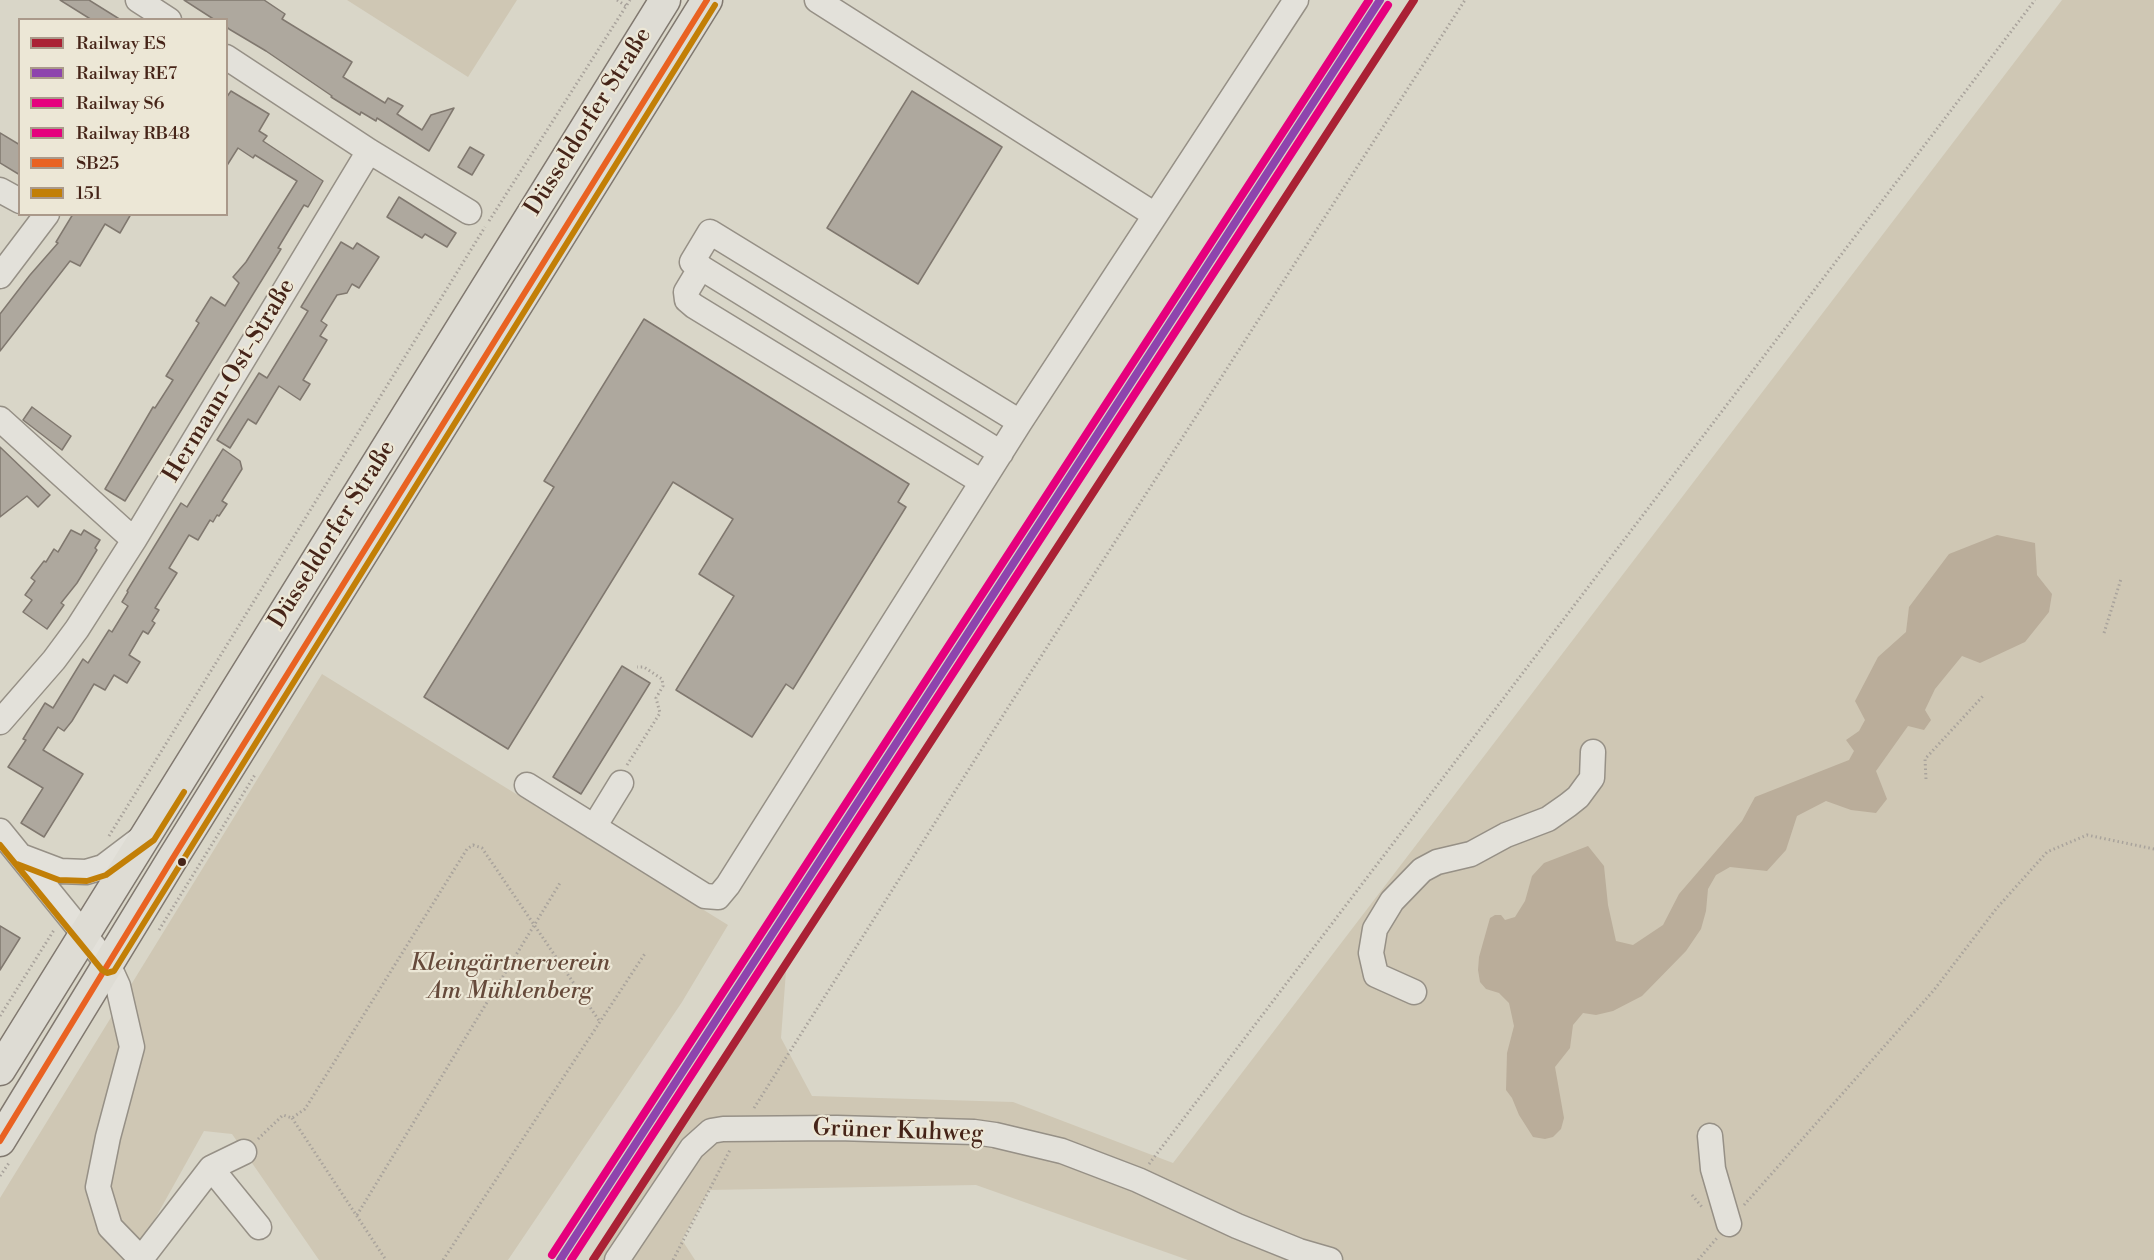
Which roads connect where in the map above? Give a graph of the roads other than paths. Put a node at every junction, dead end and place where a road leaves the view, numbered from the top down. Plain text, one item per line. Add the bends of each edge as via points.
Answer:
1 (138, 0) edge
2 (665, 0) edge
3 (707, 0) edge
4 (817, 0) edge
5 (1296, 0) edge
6 (167, 18) edge
7 (228, 58) edge
8 (369, 151) junction
9 (0, 190) edge
10 (18, 200) edge
11 (469, 212) dead end
12 (1155, 215) junction
13 (43, 216) edge
14 (701, 267) junction
15 (0, 276) edge
16 (0, 418) edge
17 (1020, 422) junction
18 (1000, 453) junction
19 (982, 482) junction
20 (134, 540) junction
21 (0, 722) edge
22 (1593, 752) dead end
23 (621, 783) road end
24 (527, 785) dead end
25 (594, 827) junction
26 (0, 831) edge
27 (147, 834) junction
28 (20, 856) junction
29 (85, 934) junction
30 (108, 964) junction
31 (1414, 992) dead end
32 (0, 1070) edge
33 (1710, 1136) dead end
34 (0, 1141) edge
35 (244, 1152) road end
36 (211, 1168) junction
37 (1729, 1224) road end
38 (259, 1227) dead end
39 (142, 1260) edge
40 (617, 1260) edge
41 (1330, 1260) edge

1 - 6 street
2 - 27 main road, Düsseldorfer Straße
3 - 30 main road, Düsseldorfer Straße
4 - 12 street
5 - 12 street
7 - 8 street
8 - 11 street
8 - 20 street, Hermann-Ost-Straße
9 - 10 street
12 - 17 street
13 - 15 street
14 - 17 street via 692,262 710,232
14 - 18 street
14 - 19 street via 686,292 687,300 694,306
16 - 20 street
17 - 18 street
18 - 19 street
19 - 25 street via 718,897 705,896
20 - 21 street, Hermann-Ost-Straße via 77,629
22 - 31 street via 1592,778 1568,805 1548,819 1471,854 1422,870 1392,901 1375,929 1371,953 1376,975
23 - 25 street
24 - 25 street
26 - 28 street
27 - 28 street via 103,867 86,873 60,871
27 - 29 main road, Düsseldorfer Straße
28 - 29 street
29 - 30 street
29 - 32 main road, Düsseldorfer Straße
30 - 34 main road, Düsseldorfer Straße
30 - 39 street via 118,986 132,1047 98,1187 110,1227
33 - 37 street via 1713,1169
35 - 36 street
36 - 38 street
36 - 39 street
40 - 41 street, Grüner Kuhweg via 692,1148 711,1131 741,1129 995,1135 1062,1151 1138,1180 1237,1226

